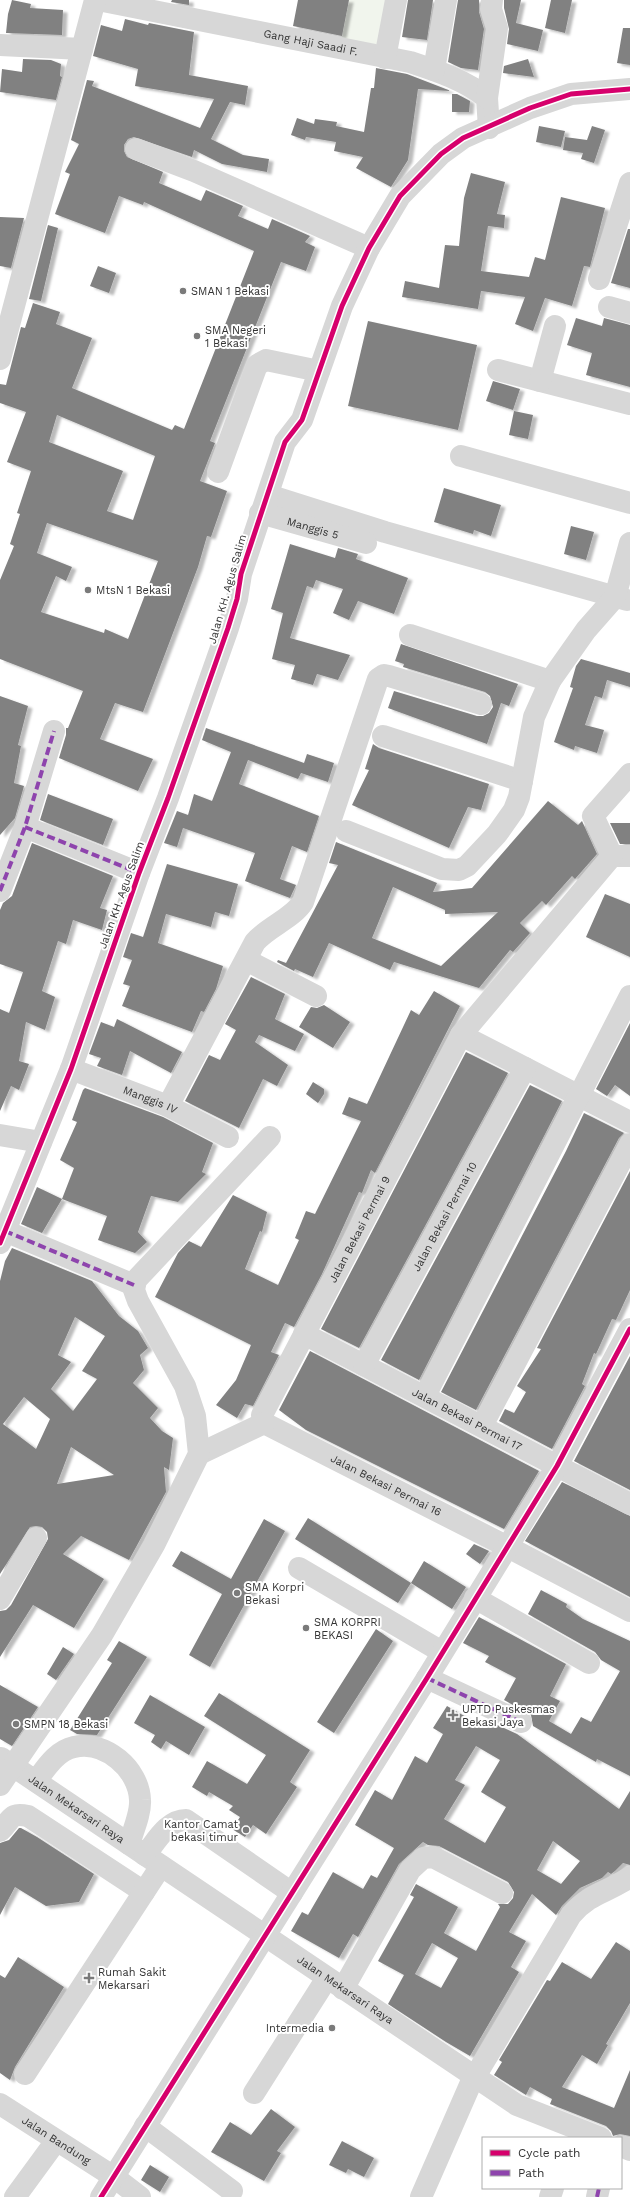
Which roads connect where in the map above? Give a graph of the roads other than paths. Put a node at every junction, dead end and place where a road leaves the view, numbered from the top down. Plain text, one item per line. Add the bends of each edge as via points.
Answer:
1 (96, 0) edge
2 (396, 0) edge
3 (446, 0) edge
4 (492, 0) edge
5 (139, 4) edge
6 (193, 10) edge
7 (0, 45) edge
8 (82, 49) junction
9 (385, 58) junction
10 (434, 70) junction
11 (630, 89) edge
12 (487, 98) junction
13 (489, 128) junction
14 (136, 149) dead end
15 (630, 183) edge
16 (369, 248) junction
17 (599, 279) dead end
18 (608, 307) dead end
19 (630, 313) edge
20 (555, 326) dead end
21 (0, 359) edge
22 (498, 370) dead end
23 (319, 371) junction
24 (540, 381) junction
25 (630, 404) edge
26 (461, 456) dead end
27 (218, 472) dead end
28 (630, 503) edge
29 (264, 504) junction
30 (366, 543) dead end
31 (630, 543) edge
32 (623, 599) edge
33 (410, 635) dead end
34 (550, 681) junction
35 (481, 704) dead end
36 (54, 731) dead end
37 (383, 736) dead end
38 (630, 774) edge
39 (522, 781) junction
40 (24, 827) junction
41 (346, 831) dead end
42 (621, 856) edge
43 (139, 873) junction
44 (0, 891) edge
45 (246, 960) junction
46 (316, 996) dead end
47 (630, 996) edge
48 (461, 1035) junction
49 (525, 1068) junction
50 (71, 1069) junction
51 (579, 1096) junction
52 (168, 1106) junction
53 (630, 1122) edge
54 (0, 1135) edge
55 (228, 1137) dead end
56 (270, 1137) dead end
57 (41, 1142) junction
58 (630, 1144) edge
59 (3, 1237) edge
60 (134, 1285) junction
61 (630, 1329) edge
62 (304, 1334) junction
63 (364, 1365) junction
64 (425, 1396) junction
65 (264, 1423) junction
66 (482, 1426) junction
67 (199, 1454) junction
68 (557, 1466) junction
69 (630, 1504) edge
70 (36, 1538) dead end
71 (508, 1547) junction
72 (299, 1568) dead end
73 (475, 1598) junction
74 (0, 1599) edge
75 (630, 1611) edge
76 (442, 1652) junction
77 (589, 1663) dead end
78 (428, 1678) junction
79 (521, 1722) dead end
80 (6, 1761) edge
81 (36, 1781) junction
82 (0, 1785) edge
83 (98, 1823) junction
84 (0, 1831) edge
85 (80, 1850) junction
86 (145, 1855) junction
87 (630, 1877) edge
88 (144, 1892) junction
89 (292, 1893) junction
90 (502, 1893) dead end
91 (265, 1936) junction
92 (335, 1983) junction
93 (25, 2074) dead end
94 (475, 2077) junction
95 (254, 2093) dead end
96 (0, 2104) edge
97 (145, 2126) junction
98 (572, 2132) edge
99 (596, 2137) edge
100 (56, 2141) junction
101 (114, 2176) junction
102 (232, 2191) dead end
103 (15, 2197) edge
104 (101, 2197) edge
105 (140, 2197) edge
106 (421, 2197) edge

1 - 5 street, Gang Haji Saadi F.
1 - 8 street
2 - 9 street
3 - 10 street
4 - 12 street via 491,9 497,28
5 - 6 street, Gang Haji Saadi F.
6 - 9 street, Gang Haji Saadi F.
7 - 8 street
8 - 21 street
9 - 10 street, Gang Haji Saadi F.
10 - 12 street, Gang Haji Saadi F. via 448,75
11 - 13 street, Jalan KH. Agus Salim via 571,94 530,108
12 - 13 street
13 - 16 street, Jalan KH. Agus Salim via 463,138 441,154 412,182 400,196
14 - 16 street via 194,171
15 - 17 street
16 - 23 street, Jalan KH. Agus Salim via 342,306
18 - 19 street
20 - 24 street
22 - 24 street
23 - 27 street via 266,360 257,364
23 - 29 street, Jalan KH. Agus Salim via 302,420 285,442
24 - 25 street
26 - 28 street
29 - 30 street, Manggis 5
29 - 32 street via 385,532
29 - 43 street, Jalan KH. Agus Salim via 241,574 228,628
31 - 32 street
32 - 34 street via 586,630
33 - 34 street
34 - 39 street via 534,717
35 - 45 street via 389,676 380,676 303,902 290,915 262,934
36 - 40 street
37 - 39 street
38 - 42 street via 593,816
39 - 41 street via 508,819 467,866 459,870 442,870
40 - 43 street
40 - 44 street
42 - 48 street, Jalan Bekasi Permai 9
43 - 50 street, Jalan KH. Agus Salim
45 - 46 street
45 - 52 street
47 - 51 street
48 - 49 street
48 - 62 street, Jalan Bekasi Permai 9
49 - 51 street
49 - 63 street, Jalan Bekasi Permai 10
50 - 52 street, Manggis IV
50 - 57 street, Jalan KH. Agus Salim
51 - 53 street
51 - 64 street
52 - 55 street, Manggis IV
54 - 57 street
56 - 60 street
57 - 59 street, Jalan KH. Agus Salim
58 - 66 street
59 - 60 street
60 - 67 street via 138,1301 185,1386 195,1416
61 - 68 street
62 - 63 street, Jalan Bekasi Permai 17
62 - 65 street, Jalan Bekasi Permai 9 via 262,1415
63 - 64 street, Jalan Bekasi Permai 17
64 - 66 street, Jalan Bekasi Permai 17
65 - 67 street
65 - 71 street, Jalan Bekasi Permai 16
66 - 68 street, Jalan Bekasi Permai 17
67 - 80 street via 154,1545 102,1635
68 - 69 street, Jalan Bekasi Permai 17
68 - 71 street
70 - 74 street
71 - 73 street
71 - 75 street, Jalan Bekasi Permai 16
72 - 76 street
73 - 76 street
73 - 77 street
76 - 78 street
78 - 79 street
78 - 89 street
80 - 81 street, Jalan Mekarsari Raya
80 - 82 street
81 - 83 street, Jalan Mekarsari Raya
81 - 86 street via 54,1758 74,1747 94,1748 119,1758 136,1781
83 - 85 street
83 - 86 street, Jalan Mekarsari Raya
84 - 85 street via 11,1817 19,1814 28,1816
85 - 88 street
86 - 88 street
86 - 89 street via 168,1827 179,1820 186,1820
86 - 91 street, Jalan Mekarsari Raya
87 - 94 street via 592,1896 571,1915
88 - 93 street
89 - 91 street
90 - 92 street via 433,1856 423,1858 410,1870
91 - 92 street, Jalan Mekarsari Raya
91 - 97 street
92 - 94 street, Jalan Mekarsari Raya
92 - 95 street
94 - 98 street, Jalan Mekarsari Raya via 517,2105
94 - 106 street
96 - 100 street, Jalan Bandung
97 - 101 street
97 - 102 street
98 - 99 street, Jalan Mekarsari Raya
100 - 101 street, Jalan Bandung
100 - 103 street
101 - 104 street
101 - 105 street, Jalan Bandung

